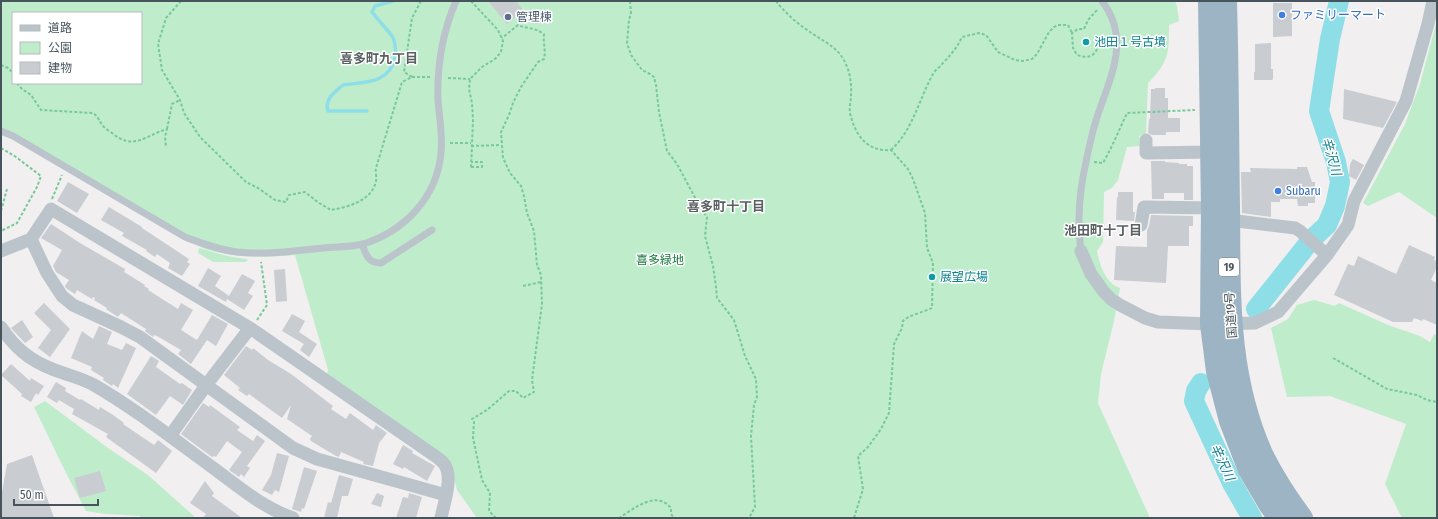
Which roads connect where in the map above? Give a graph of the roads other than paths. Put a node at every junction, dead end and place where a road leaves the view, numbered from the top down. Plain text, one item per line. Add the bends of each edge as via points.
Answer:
1 (456, 1) edge
2 (1209, 1) edge
3 (1226, 1) edge
4 (1433, 1) edge
5 (1101, 4) edge
6 (1, 130) edge
7 (1146, 140) dead end
8 (1211, 152) junction
9 (1220, 214) junction
10 (1141, 225) dead end
11 (432, 230) dead end
12 (31, 239) junction
13 (362, 244) junction
14 (1, 251) edge
15 (1080, 251) joint
16 (1323, 252) junction
17 (1221, 324) junction
18 (1, 327) edge
19 (250, 328) junction
20 (207, 384) junction
21 (170, 436) junction
22 (446, 495) junction
23 (293, 518) edge
24 (440, 518) edge
25 (1279, 518) edge
26 (1302, 518) edge

1 - 13 lane via 439,72 441,153 438,174 413,215 386,235
2 - 8 highway, 国道19号 / 19
3 - 9 highway, 国道19号 / 19
4 - 16 street via 1406,101 1354,201 1348,225
5 - 15 lane via 1113,19 1117,39 1116,60 1093,129 1082,182 1078,205
6 - 13 lane via 185,237 204,245 236,252 260,253
7 - 8 street via 1146,153
8 - 9 highway, 国道19号 / 19
9 - 10 street via 1144,207
9 - 16 street via 1295,228
9 - 17 highway, 国道19号 / 19 via 1229,267
11 - 13 lane via 381,263 371,261 366,256
12 - 14 street
12 - 19 street via 51,209
12 - 20 street via 47,273 62,296 73,305 140,337
15 - 17 street via 1091,274 1104,292 1120,305 1145,318 1158,322
16 - 17 street via 1278,312 1256,323
17 - 25 highway, 国道19号 / 19 via 1217,371 1230,421 1249,470
17 - 26 highway, 国道19号 / 19 via 1234,354 1249,421 1263,456
18 - 21 street via 18,349 28,357 89,382
19 - 20 street
19 - 22 street via 438,458 445,464 448,472
20 - 21 street
20 - 22 street via 306,455
21 - 23 street via 262,504
22 - 24 street

